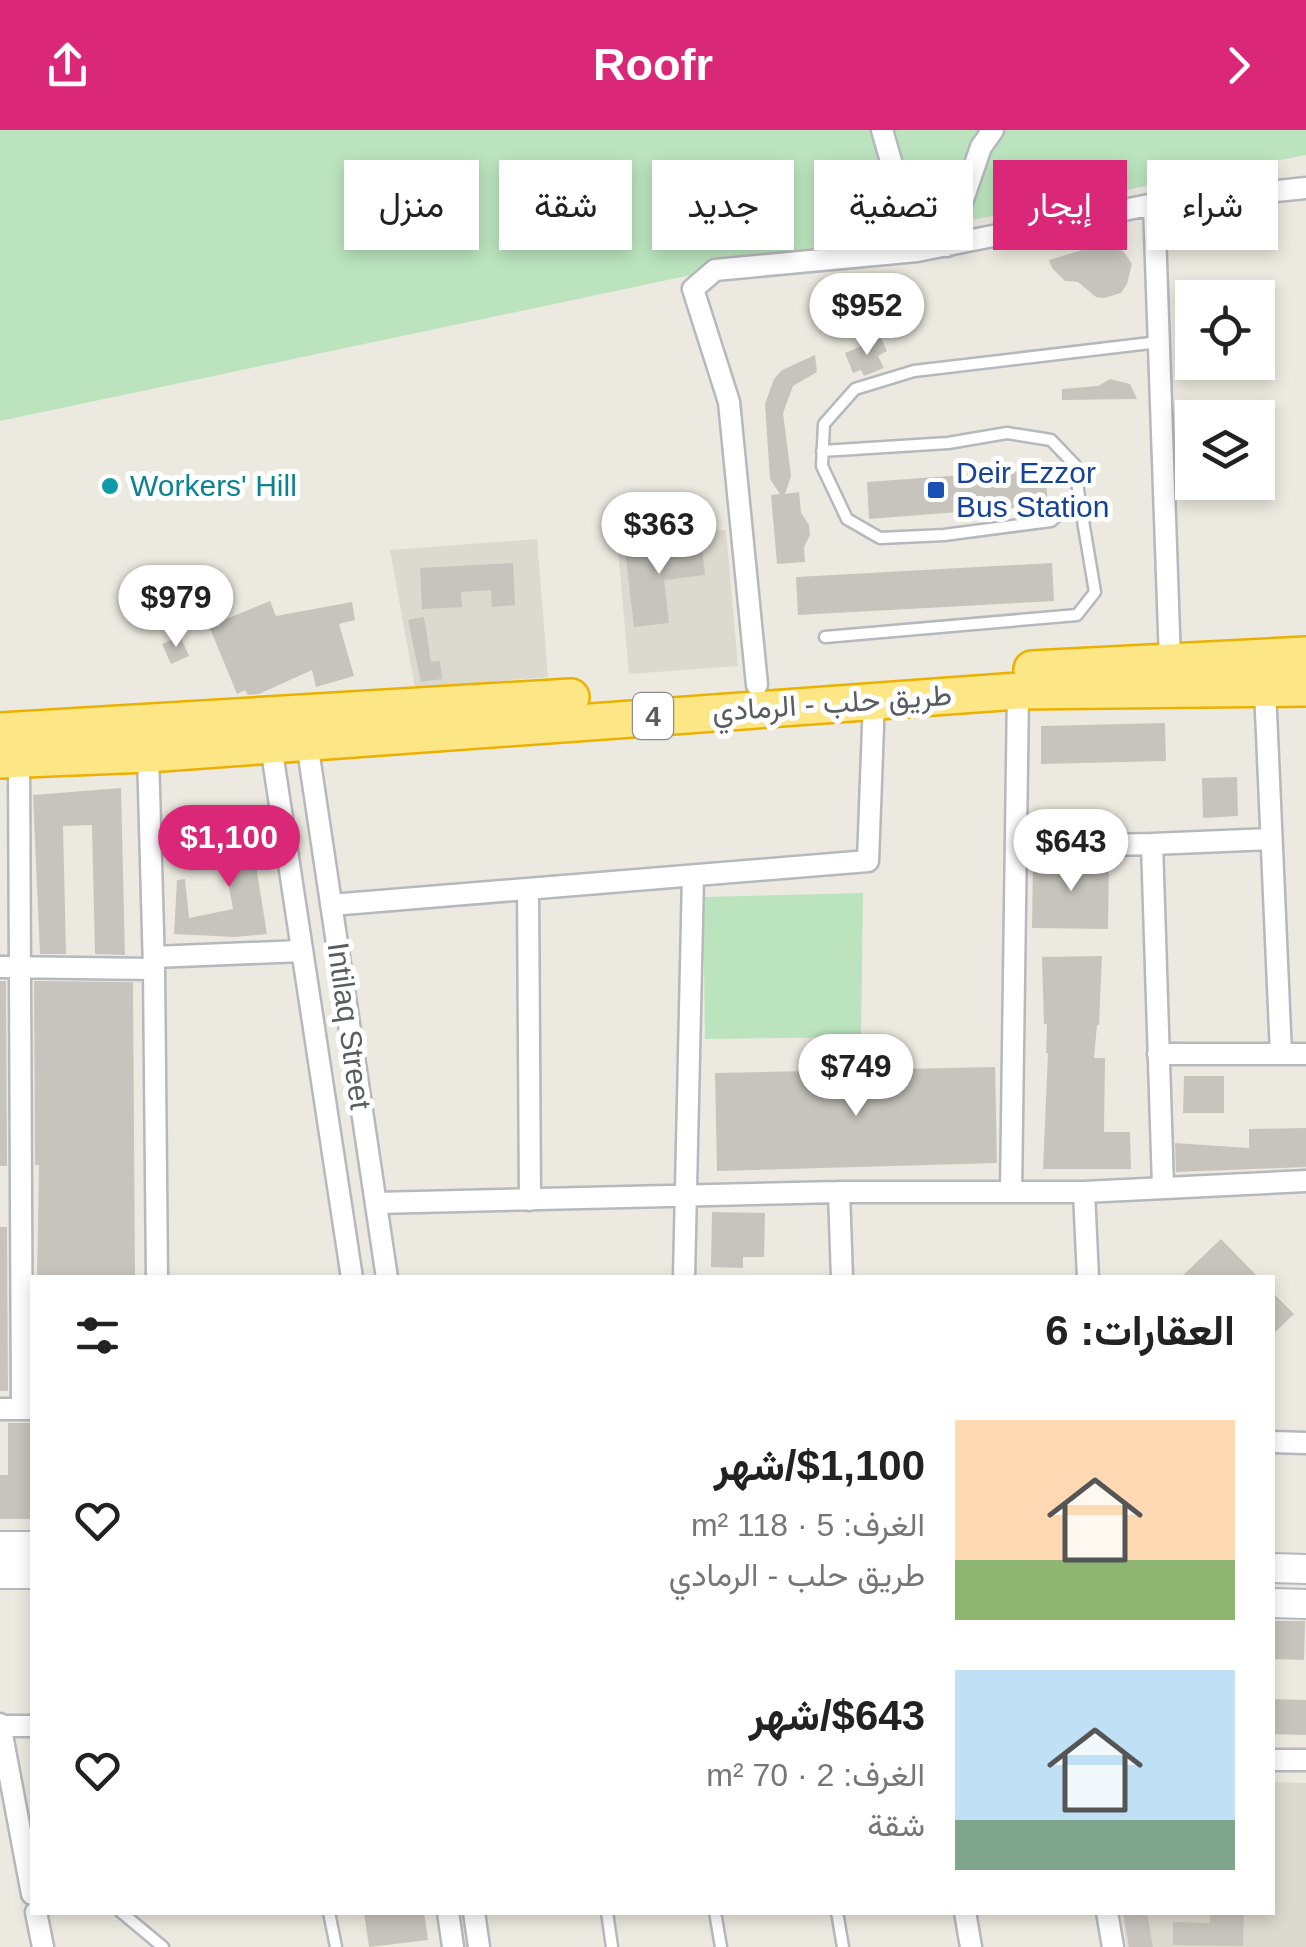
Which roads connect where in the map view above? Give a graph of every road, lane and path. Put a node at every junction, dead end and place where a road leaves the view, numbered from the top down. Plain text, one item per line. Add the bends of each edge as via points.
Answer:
1 (882, 130) edge
2 (993, 130) edge
3 (973, 171) edge
4 (1306, 188) edge
5 (1278, 191) edge
6 (1147, 205) edge
7 (973, 241) edge
8 (923, 250) edge
9 (1156, 250) edge
10 (917, 251) junction
11 (1160, 342) junction
12 (822, 452) junction
13 (1079, 497) junction
14 (825, 637) dead end
15 (1306, 656) edge
16 (1170, 660) junction
17 (757, 685) junction
18 (1306, 688) edge
19 (1265, 690) junction
20 (1018, 691) junction
21 (874, 700) junction
22 (305, 728) junction
23 (269, 730) junction
24 (6, 751) edge
25 (148, 754) junction
26 (1271, 839) junction
27 (1152, 844) junction
28 (1017, 847) junction
29 (692, 876) junction
30 (528, 890) junction
31 (331, 904) junction
32 (302, 951) junction
33 (154, 963) junction
34 (9, 967) edge
35 (1158, 1054) junction
36 (1281, 1054) junction
37 (1306, 1054) edge
38 (1306, 1181) edge
39 (1163, 1186) junction
40 (840, 1192) junction
41 (1011, 1192) junction
42 (1084, 1192) junction
43 (688, 1197) junction
44 (530, 1200) junction
45 (376, 1203) junction
46 (157, 1275) edge
47 (352, 1275) edge
48 (387, 1275) edge
49 (684, 1275) edge
50 (842, 1275) edge
51 (1088, 1275) edge
52 (0, 1409) edge
53 (27, 1409) edge
54 (1275, 1442) edge
55 (1306, 1443) edge
56 (0, 1546) edge
57 (30, 1546) edge
58 (1275, 1568) edge
59 (1306, 1569) edge
60 (0, 1574) edge
61 (30, 1574) edge
62 (1275, 1603) edge
63 (1305, 1605) edge
64 (0, 1725) edge
65 (30, 1726) edge
66 (1275, 1760) edge
67 (1306, 1760) edge
68 (30, 1883) edge
69 (37, 1915) edge
70 (125, 1915) edge
71 (330, 1915) edge
72 (448, 1915) edge
73 (474, 1915) edge
74 (608, 1915) edge
75 (716, 1915) edge
76 (838, 1915) edge
77 (966, 1915) edge
78 (1108, 1915) edge
79 (43, 1947) edge
80 (163, 1947) edge
81 (336, 1947) edge
82 (453, 1947) edge
83 (479, 1947) edge
84 (612, 1947) edge
85 (721, 1947) edge
86 (843, 1947) edge
87 (971, 1947) edge
88 (1113, 1947) edge

1 - 10 street
2 - 3 street
4 - 5 street
6 - 7 street
8 - 10 street
9 - 11 street
10 - 17 street via 715,270 693,289 729,402
11 - 12 lane via 914,370 855,389 824,424
11 - 16 street
12 - 13 lane via 1006,433 1051,440 1075,465
12 - 13 lane via 847,520 880,538 1051,521
13 - 14 lane via 1094,592 1077,615
15 - 16 highway, طريق حلب - الرمادي / 4
16 - 17 highway, طريق حلب - الرمادي / 4
17 - 22 highway, طريق حلب - الرمادي / 4
18 - 19 highway, طريق حلب - الرمادي / 4
19 - 20 highway, طريق حلب - الرمادي / 4
19 - 26 street
20 - 21 highway, طريق حلب - الرمادي / 4
20 - 28 street
21 - 22 highway, طريق حلب - الرمادي / 4
21 - 29 street via 868,861
22 - 23 highway, طريق حلب - الرمادي / 4
22 - 31 street, Intilaq Street
23 - 24 highway, طريق حلب - الرمادي / 4
23 - 25 highway, طريق حلب - الرمادي / 4
23 - 32 street, Intilaq Street
24 - 25 highway, طريق حلب - الرمادي / 4
24 - 34 street
25 - 33 street
26 - 27 street
26 - 36 street
27 - 28 street
27 - 35 street
28 - 41 street
29 - 30 street
29 - 43 street
30 - 31 street
30 - 44 street
31 - 45 street, Intilaq Street
32 - 33 street
32 - 47 street, Intilaq Street
33 - 34 street
33 - 46 street
34 - 53 street
35 - 36 street
35 - 39 street
36 - 37 street
38 - 39 street
39 - 42 street
40 - 41 street
40 - 43 street
40 - 50 street
41 - 42 street
42 - 51 street
43 - 44 street
43 - 49 street
44 - 45 street
45 - 48 street, Intilaq Street
52 - 53 street
54 - 55 street
56 - 57 street
58 - 59 street
60 - 61 street
62 - 63 street
64 - 65 street
64 - 68 street
66 - 67 street
69 - 79 street
70 - 80 lane
71 - 81 lane
72 - 82 street
73 - 83 street
74 - 84 lane
75 - 85 lane
76 - 86 lane
77 - 87 street
78 - 88 street

